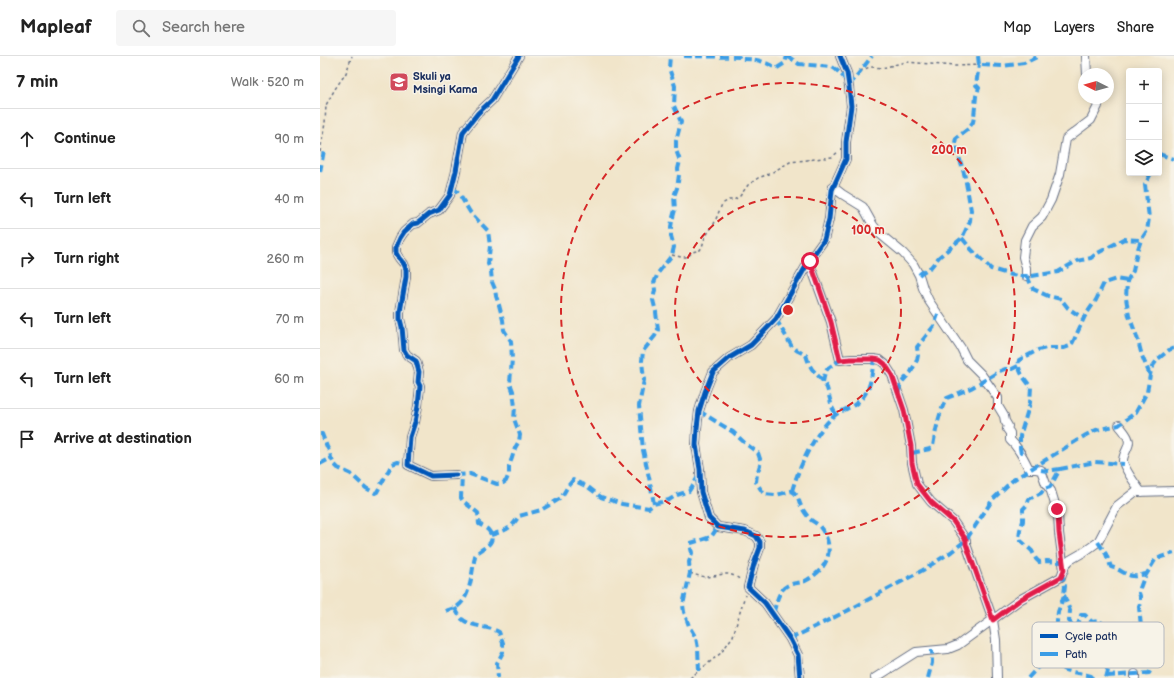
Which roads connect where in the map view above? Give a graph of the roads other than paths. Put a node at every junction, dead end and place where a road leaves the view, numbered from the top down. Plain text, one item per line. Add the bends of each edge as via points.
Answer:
1 (519, 56) edge
2 (840, 56) edge
3 (1086, 56) edge
4 (1087, 68) edge
5 (1097, 104) edge
6 (833, 187) junction
7 (810, 261) junction
8 (1026, 276) dead end
9 (1119, 425) dead end
10 (456, 476) dead end
11 (1174, 491) edge
12 (1141, 492) junction
13 (1064, 570) junction
14 (993, 620) junction
15 (800, 678) edge
16 (875, 678) edge
17 (998, 678) edge

1 - 10 street via 492,100 463,132 450,195 439,210 404,232 396,247 396,253 406,269 400,312 404,350 416,361 420,386 415,422 410,437 408,465 431,476
2 - 6 street via 846,73 851,106 846,159
3 - 4 street
5 - 8 street via 1091,120 1066,139 1052,200 1042,217 1032,226 1025,240 1023,257
6 - 7 street via 824,240
6 - 13 street via 863,207 880,234 913,264 920,275 929,301 962,348 967,360 998,398 998,406 1008,426 1010,440 1029,470 1041,470 1051,491 1058,514
7 - 14 street via 831,322 840,360 880,360 892,375 904,410 917,484 931,502 953,521 966,540
7 - 15 street via 776,320 751,344 713,372 699,412 696,445 701,492 709,518 718,527 745,532 756,536 760,542 748,587 765,603 790,639 798,655
9 - 12 street via 1129,441 1123,457 1124,464
11 - 12 street
12 - 13 street via 1135,492 1117,506 1098,542 1070,560
13 - 14 street via 1061,577 1021,599
14 - 16 street via 958,646 916,652
14 - 17 street

